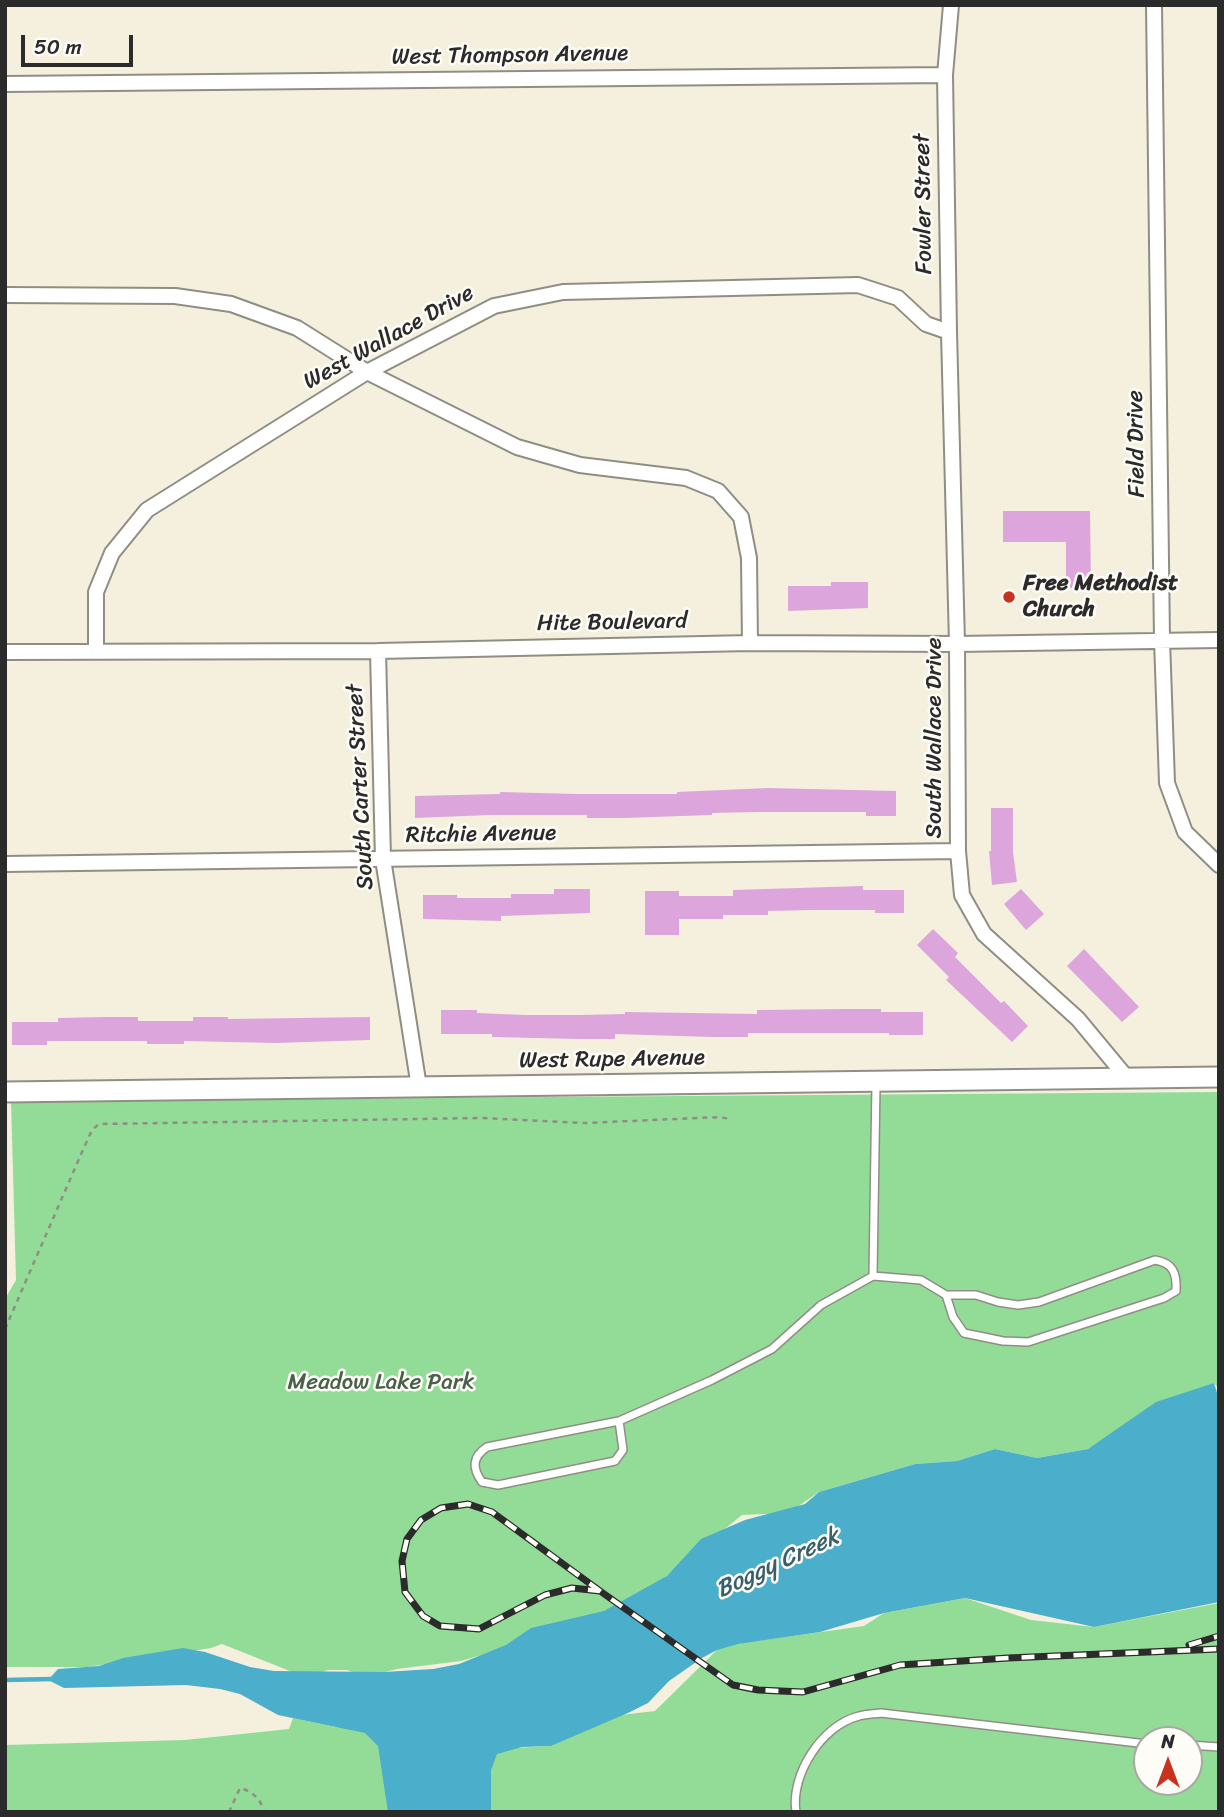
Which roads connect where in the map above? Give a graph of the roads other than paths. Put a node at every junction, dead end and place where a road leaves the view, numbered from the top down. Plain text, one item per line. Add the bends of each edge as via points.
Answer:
1 (951, 5) edge
2 (1154, 5) edge
3 (945, 75) junction
4 (5, 84) edge
5 (5, 295) edge
6 (948, 332) junction
7 (367, 372) junction
8 (1162, 640) junction
9 (1219, 640) edge
10 (750, 643) junction
11 (957, 644) junction
12 (378, 650) junction
13 (96, 651) junction
14 (5, 652) edge
15 (958, 851) junction
16 (383, 859) junction
17 (5, 864) edge
18 (1219, 865) edge
19 (1219, 1077) edge
20 (1127, 1078) junction
21 (876, 1081) junction
22 (419, 1087) junction
23 (5, 1091) edge
24 (873, 1276) junction
25 (946, 1295) junction
26 (619, 1421) junction
27 (1133, 1742) edge
28 (796, 1812) edge

1 - 3 street
2 - 8 street, Field Drive
3 - 4 street, West Thompson Avenue
3 - 6 street, Fowler Street
5 - 7 street via 175,296 231,304 297,328
6 - 7 street, West Wallace Drive via 926,324 898,298 858,285 563,292 494,306
6 - 11 street, South Wallace Drive
7 - 10 street via 517,447 580,465 686,478 718,491 741,517 749,558
7 - 13 street, West Wallace Drive via 146,510 112,553 96,593
8 - 9 street, Hite Boulevard
8 - 11 street, Hite Boulevard
8 - 18 street, Field Drive via 1167,783 1185,832
10 - 11 street, Hite Boulevard
10 - 12 street, Hite Boulevard
11 - 15 street, South Wallace Drive
12 - 13 street, Hite Boulevard
12 - 16 street, South Carter Street
13 - 14 street, Hite Boulevard
15 - 16 street, Ritchie Avenue
15 - 20 street, South Wallace Drive via 962,895 984,934 1078,1019
16 - 17 street, Ritchie Avenue
16 - 22 street, South Carter Street
19 - 20 street, West Rupe Avenue
20 - 21 street, West Rupe Avenue
21 - 22 street, West Rupe Avenue
21 - 24 lane
22 - 23 street, West Rupe Avenue
24 - 25 lane via 921,1280
24 - 26 lane via 821,1305 772,1349
25 - 25 lane via 964,1333 1028,1342 1164,1298 1176,1291 1177,1280 1174,1269 1155,1260 1039,1302 1018,1305 976,1295
26 - 26 lane via 487,1447 473,1465 482,1482 498,1485 615,1461 623,1450
27 - 28 lane via 881,1713 858,1716 840,1724 804,1764 796,1783

